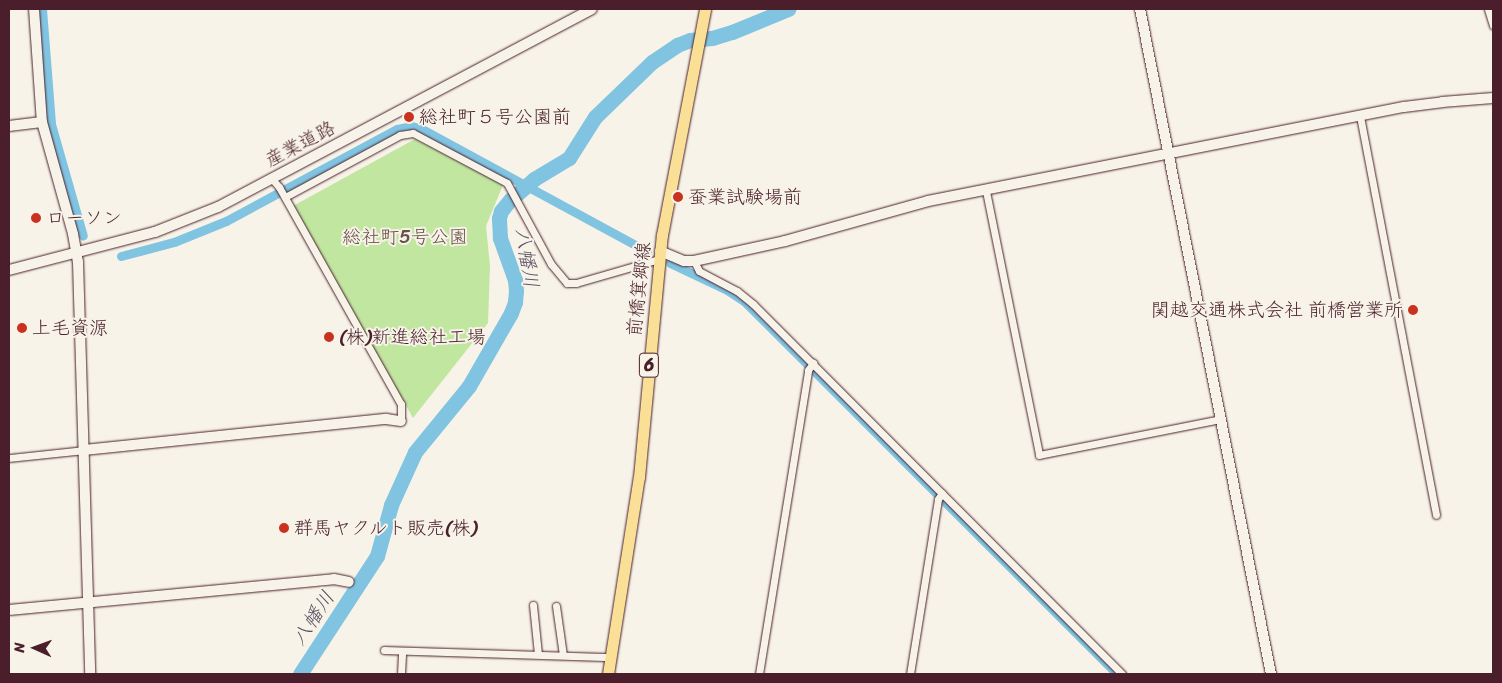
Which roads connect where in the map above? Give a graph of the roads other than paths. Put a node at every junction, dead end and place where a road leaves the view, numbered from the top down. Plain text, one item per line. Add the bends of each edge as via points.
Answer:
1 (34, 9) edge
2 (592, 9) edge
3 (705, 9) edge
4 (1140, 9) edge
5 (1488, 9) edge
6 (1493, 25) edge
7 (1493, 98) edge
8 (1360, 116) junction
9 (42, 122) junction
10 (9, 126) edge
11 (1168, 154) junction
12 (272, 179) junction
13 (986, 190) junction
14 (285, 197) junction
15 (77, 252) junction
16 (659, 255) junction
17 (694, 261) junction
18 (9, 270) edge
19 (813, 363) junction
20 (1220, 419) junction
21 (401, 421) joint
22 (84, 450) junction
23 (9, 458) edge
24 (942, 493) junction
25 (1436, 515) dead end
26 (349, 582) dead end
27 (88, 603) junction
28 (534, 605) dead end
29 (556, 606) dead end
30 (9, 610) edge
31 (384, 650) dead end
32 (402, 652) junction
33 (538, 654) junction
34 (563, 655) junction
35 (612, 657) junction
36 (90, 674) edge
37 (401, 674) edge
38 (608, 674) edge
39 (760, 674) edge
40 (910, 674) edge
41 (1122, 674) edge
42 (1271, 674) edge

1 - 9 street
2 - 12 street, 産業道路
3 - 16 main road, 前橋箕郷線 / 6
4 - 11 street
5 - 6 street
7 - 8 street via 1442,102
8 - 11 street
8 - 25 street
9 - 10 street
9 - 15 street
11 - 13 street
11 - 20 street
12 - 14 street
12 - 15 street, 産業道路 via 218,207 155,232
13 - 17 street via 908,206 785,241
13 - 20 street via 1039,455
14 - 16 street via 408,133 504,180 551,264 567,283 576,283
14 - 21 street via 401,404
15 - 18 street, 産業道路
15 - 22 street
16 - 17 street
16 - 35 main road, 前橋箕郷線 / 6 via 642,457
17 - 19 street via 699,271 746,297
19 - 24 street
19 - 39 street via 808,370
20 - 42 street
21 - 22 street via 386,419
22 - 23 street
22 - 27 street
24 - 40 street via 938,499
24 - 41 street
26 - 27 street via 334,580
27 - 30 street
27 - 36 street
28 - 33 street
29 - 34 street
31 - 32 street
32 - 33 street
32 - 37 street
33 - 34 street
34 - 35 street
35 - 38 main road, 前橋箕郷線 / 6

